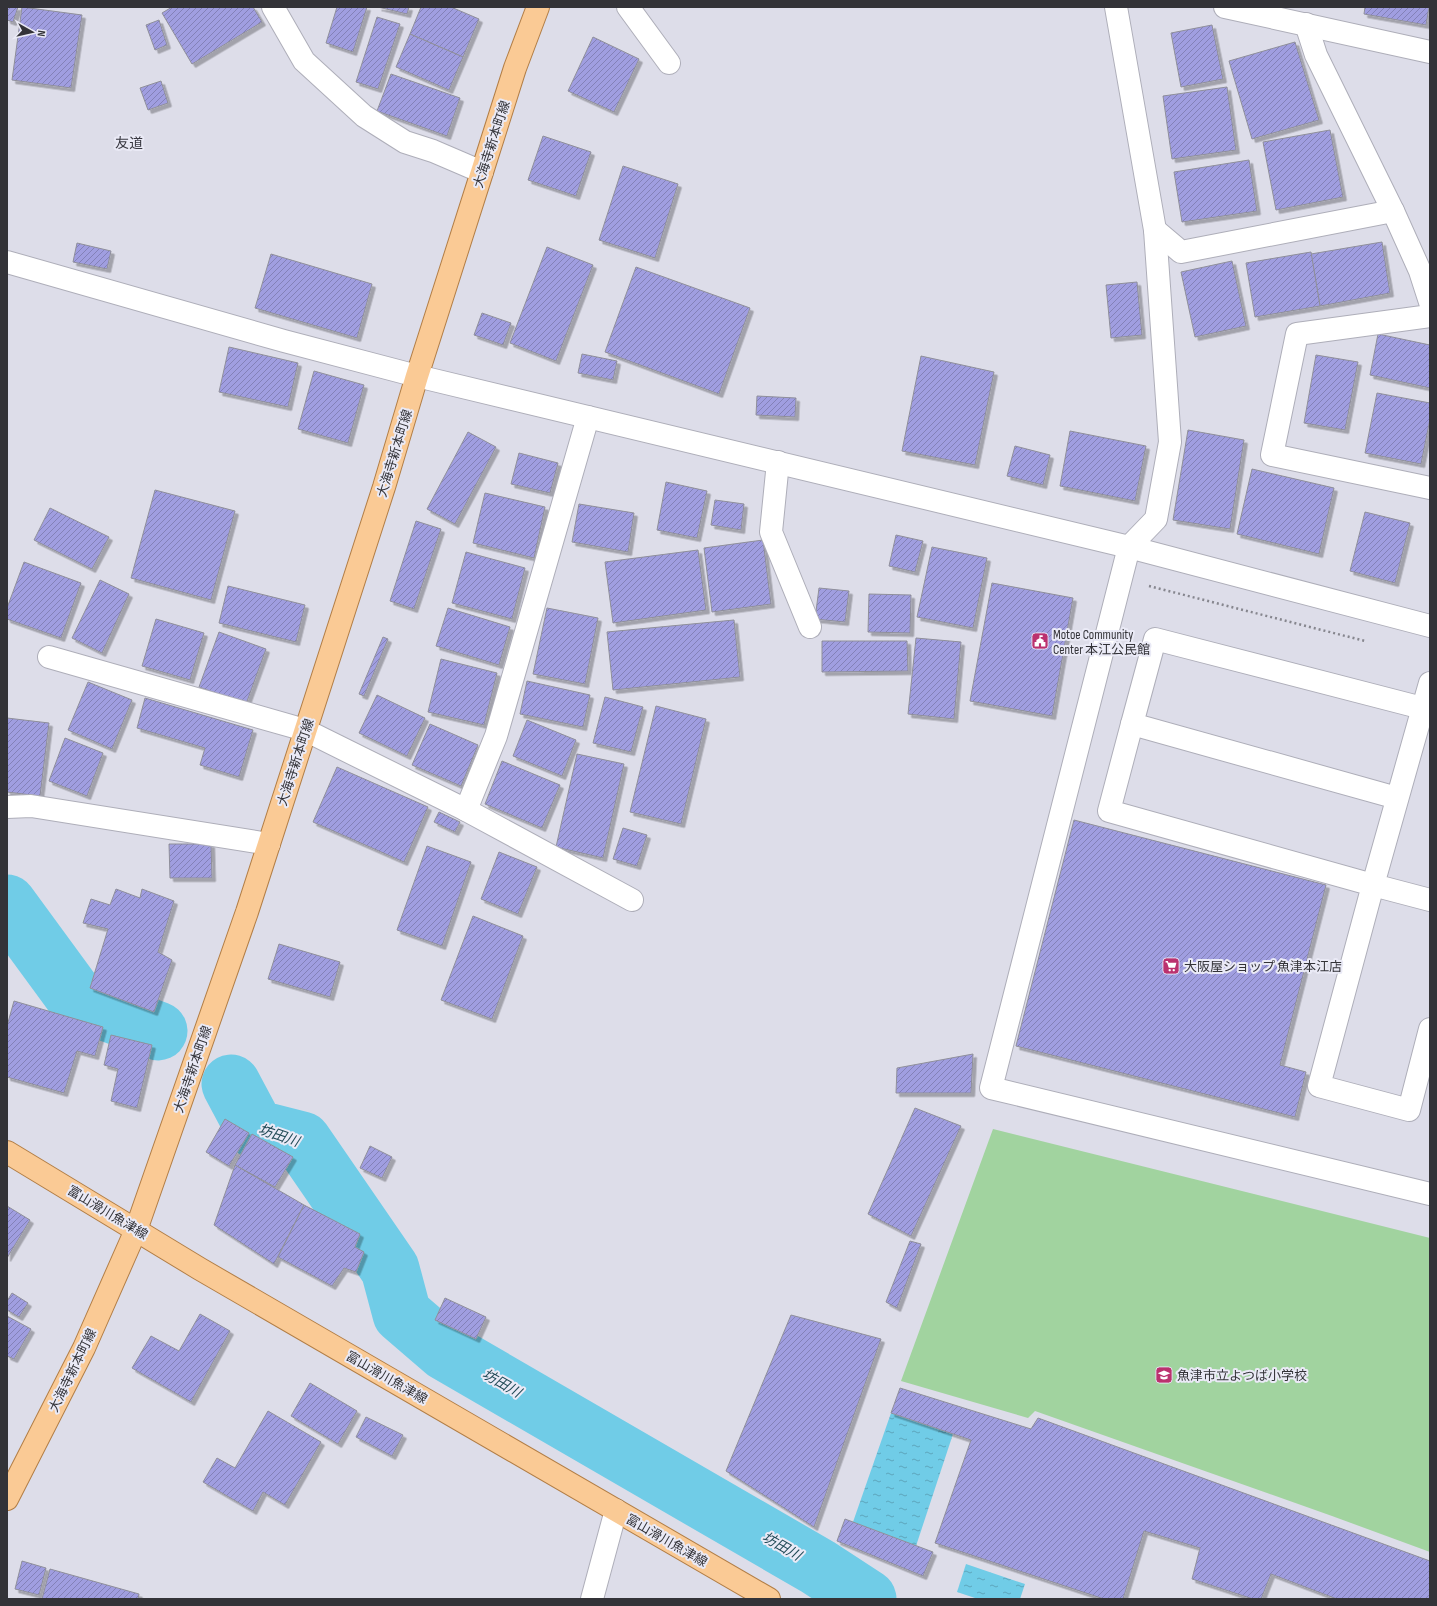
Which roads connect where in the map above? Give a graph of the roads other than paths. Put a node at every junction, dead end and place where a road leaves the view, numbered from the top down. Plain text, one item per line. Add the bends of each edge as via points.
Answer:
1 (273, 7) edge
2 (538, 7) edge
3 (628, 7) edge
4 (1116, 7) edge
5 (1225, 7) edge
6 (1306, 24) junction
7 (1430, 52) edge
8 (669, 63) dead end
9 (482, 172) junction
10 (1393, 211) junction
11 (1155, 230) junction
12 (7, 262) edge
13 (1430, 302) edge
14 (1430, 316) edge
15 (417, 376) junction
16 (588, 417) junction
17 (778, 462) junction
18 (1430, 488) edge
19 (1129, 547) junction
20 (1430, 626) edge
21 (810, 627) dead end
22 (49, 657) dead end
23 (1430, 683) edge
24 (1426, 709) edge
25 (1132, 724) junction
26 (305, 730) junction
27 (1397, 798) junction
28 (7, 807) edge
29 (466, 810) junction
30 (269, 844) junction
31 (1373, 885) junction
32 (632, 900) dead end
33 (1430, 900) edge
34 (1430, 1029) edge
35 (7, 1152) edge
36 (1430, 1194) edge
37 (136, 1230) junction
38 (7, 1499) edge
39 (616, 1510) junction
40 (592, 1599) edge
41 (769, 1599) edge

1 - 9 street via 304,61 364,116 405,142
2 - 9 main road, 大海寺新本町線 via 515,68
3 - 8 street
4 - 11 street
5 - 6 street
6 - 7 street
6 - 10 street via 1316,55
9 - 15 main road, 大海寺新本町線
10 - 11 street via 1181,252
10 - 13 street via 1420,270
11 - 19 street via 1170,442 1156,519
12 - 15 street
14 - 18 street via 1297,334 1272,455
15 - 16 street
15 - 26 main road, 大海寺新本町線 via 384,487
16 - 17 street
16 - 29 street via 496,736
17 - 19 street
17 - 21 street via 771,532
19 - 20 street
19 - 36 street via 991,1088
22 - 26 street
23 - 24 street
24 - 25 street via 1155,639
24 - 27 street
25 - 27 street
25 - 31 street via 1109,811
26 - 29 street
26 - 30 main road, 大海寺新本町線
27 - 31 street
28 - 30 street via 31,806
29 - 32 street
30 - 37 main road, 大海寺新本町線
31 - 33 street
31 - 34 street via 1319,1086 1409,1110
35 - 37 main road, 富山滑川魚津線
37 - 38 main road, 大海寺新本町線 via 84,1348
37 - 39 main road, 富山滑川魚津線
39 - 40 street
39 - 41 main road, 富山滑川魚津線

